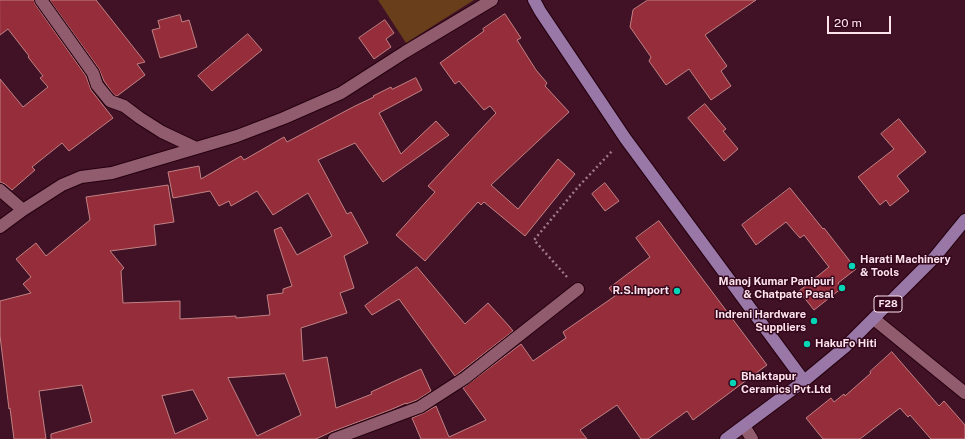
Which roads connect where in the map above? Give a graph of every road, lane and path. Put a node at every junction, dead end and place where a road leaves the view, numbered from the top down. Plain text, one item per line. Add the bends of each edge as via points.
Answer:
1 (41, 0) edge
2 (492, 0) edge
3 (534, 0) edge
4 (625, 138) junction
5 (196, 148) junction
6 (0, 190) edge
7 (23, 210) junction
8 (965, 220) edge
9 (0, 227) edge
10 (578, 289) joint
11 (874, 319) junction
12 (804, 381) junction
13 (965, 393) edge
14 (744, 426) junction
15 (334, 439) edge
16 (726, 439) edge
17 (752, 439) edge

1 - 5 street via 110,101 124,106 162,132
2 - 5 street via 341,93 237,136
3 - 4 main road
4 - 10 path via 578,187 534,240
4 - 12 main road
5 - 7 street via 112,173 81,177 62,185
6 - 7 street
7 - 9 street
8 - 11 main road, F28 via 934,258
10 - 15 street via 465,378 420,407
11 - 12 main road, F28 via 845,348
11 - 13 street
12 - 14 main road, F28
14 - 16 main road, F28
14 - 17 street

